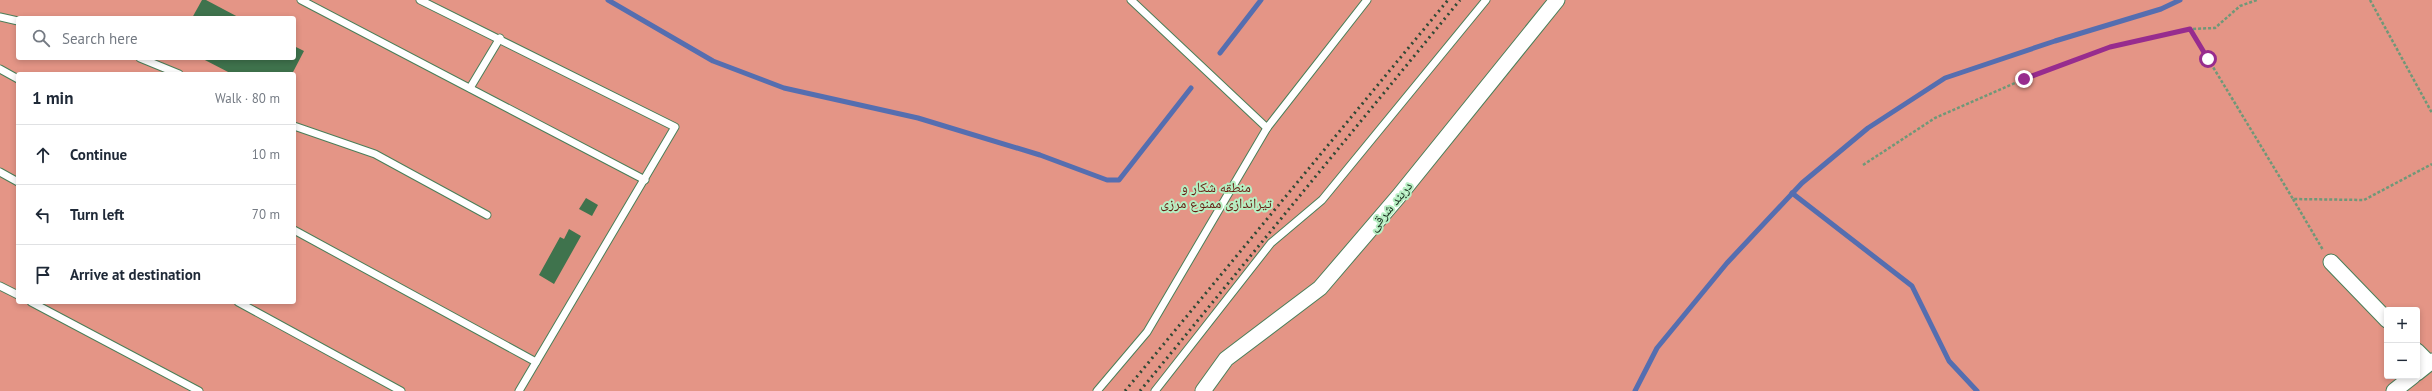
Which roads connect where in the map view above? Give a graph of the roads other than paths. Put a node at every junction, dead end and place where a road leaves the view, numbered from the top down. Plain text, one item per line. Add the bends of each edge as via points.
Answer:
1 (301, 0) edge
2 (420, 0) edge
3 (1131, 0) edge
4 (1367, 0) edge
5 (1486, 0) edge
6 (1557, 0) edge
7 (0, 17) edge
8 (16, 21) edge
9 (500, 38) junction
10 (145, 60) edge
11 (0, 69) edge
12 (174, 72) edge
13 (16, 78) edge
14 (470, 88) junction
15 (296, 127) edge
16 (1267, 128) junction
17 (0, 172) edge
18 (645, 180) junction
19 (16, 181) edge
20 (487, 215) dead end
21 (296, 231) edge
22 (2331, 262) road end
23 (0, 286) edge
24 (16, 294) edge
25 (35, 304) edge
26 (242, 304) edge
27 (2384, 317) edge
28 (2420, 354) edge
29 (536, 362) junction
30 (2430, 362) edge
31 (2420, 370) edge
32 (2409, 379) edge
33 (199, 391) edge
34 (401, 391) edge
35 (519, 391) edge
36 (1097, 391) edge
37 (1155, 391) edge
38 (1203, 391) edge
39 (2394, 391) edge

1 - 14 lane
2 - 9 lane
3 - 16 lane
4 - 16 lane
5 - 37 lane via 1322,200 1271,243
6 - 38 street, دربند شرقی via 1398,197 1320,288 1226,359
7 - 8 lane
9 - 14 lane
9 - 18 lane via 676,127
10 - 12 lane
11 - 13 lane
14 - 18 lane
15 - 20 lane via 375,154
16 - 36 lane via 1147,332
17 - 19 lane
18 - 29 lane
21 - 29 lane
22 - 27 street
23 - 24 lane
25 - 33 lane
26 - 34 lane
28 - 30 street
29 - 35 lane
30 - 31 street
32 - 39 street

